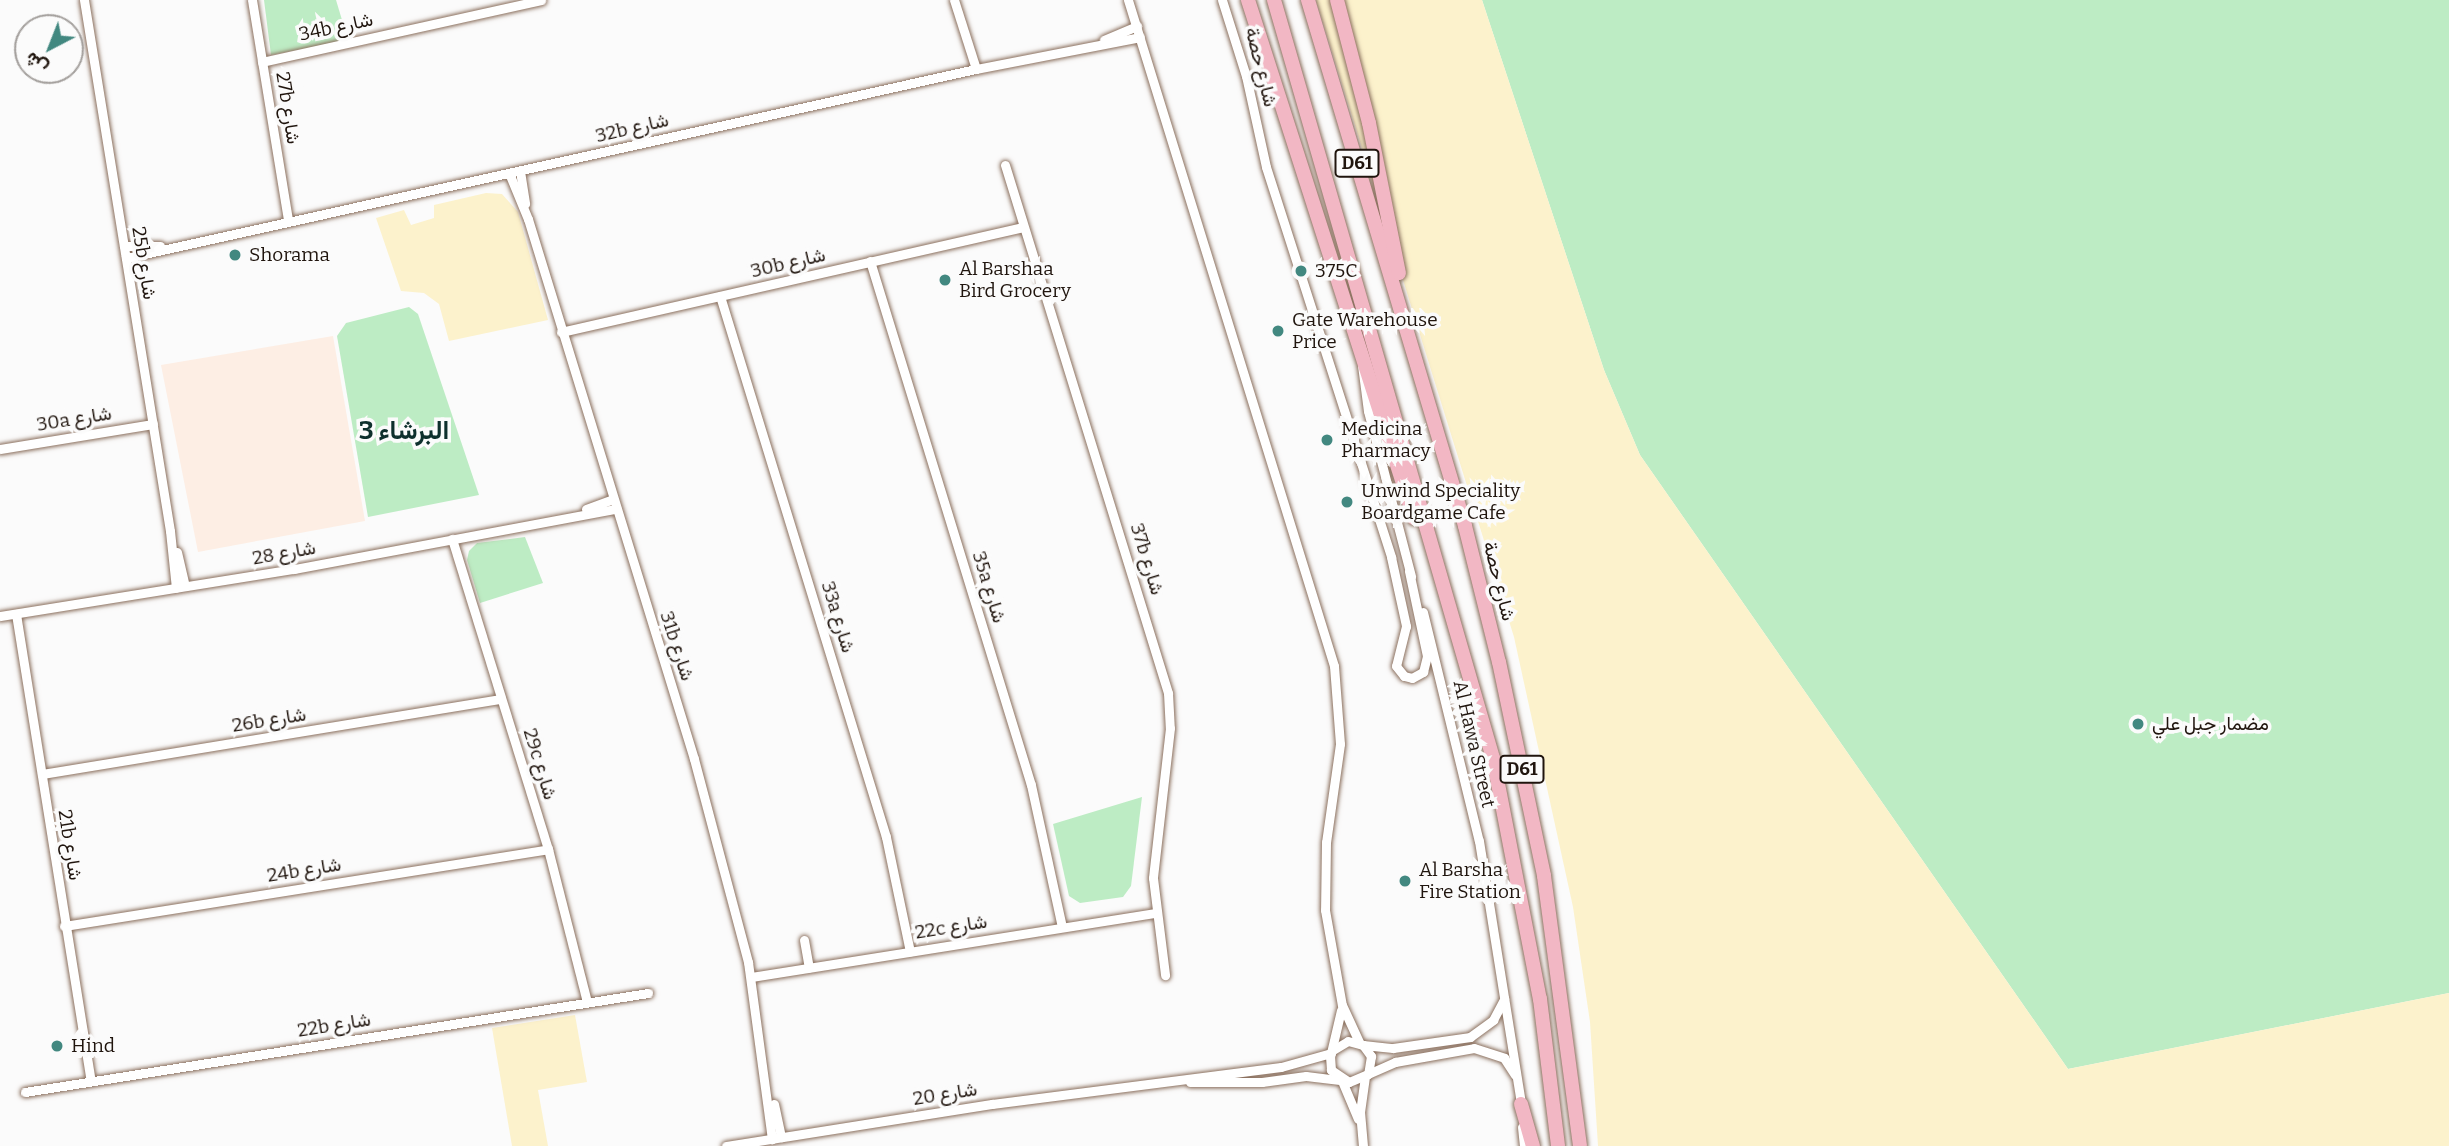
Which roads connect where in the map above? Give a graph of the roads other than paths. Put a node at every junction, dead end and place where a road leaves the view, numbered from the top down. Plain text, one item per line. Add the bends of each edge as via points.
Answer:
1 (84, 0) edge
2 (252, 0) edge
3 (541, 0) edge
4 (954, 0) edge
5 (1128, 0) edge
6 (1222, 0) edge
7 (1240, 0) edge
8 (1248, 0) edge
9 (1274, 0) edge
10 (1308, 0) edge
11 (1337, 0) edge
12 (1137, 26) junction
13 (1140, 37) junction
14 (1099, 42) junction
15 (1262, 46) junction
16 (262, 62) junction
17 (976, 69) junction
18 (1006, 165) dead end
19 (520, 171) junction
20 (509, 173) junction
21 (528, 219) junction
22 (288, 221) junction
23 (1023, 227) junction
24 (124, 246) junction
25 (172, 247) junction
26 (126, 258) junction
27 (870, 261) junction
28 (720, 296) junction
29 (1407, 327) junction
30 (561, 332) junction
31 (1363, 355) junction
32 (153, 424) junction
33 (0, 449) edge
34 (614, 504) junction
35 (452, 539) junction
36 (1409, 571) junction
37 (180, 587) junction
38 (16, 614) junction
39 (0, 617) edge
40 (1454, 624) junction
41 (502, 699) junction
42 (41, 774) junction
43 (548, 849) junction
44 (1156, 913) junction
45 (64, 926) junction
46 (1062, 927) junction
47 (804, 940) dead end
48 (910, 951) junction
49 (809, 968) junction
50 (1165, 975) dead end
51 (751, 977) junction
52 (648, 993) dead end
53 (1504, 997) junction
54 (587, 1002) junction
55 (1342, 1004) junction
56 (1361, 1043) junction
57 (1332, 1051) junction
58 (1366, 1075) junction
59 (1341, 1080) junction
60 (91, 1081) junction
61 (1171, 1082) junction
62 (25, 1092) dead end
63 (1521, 1097) junction
64 (1360, 1124) junction
65 (777, 1138) junction
66 (726, 1146) edge
67 (1363, 1146) edge
68 (1524, 1146) edge
69 (1533, 1146) edge
70 (1558, 1146) edge
71 (1580, 1146) edge

1 - 24 street, 25b شارع
2 - 16 street, 27b شارع
3 - 16 street, 34b شارع
4 - 17 street
5 - 12 street
6 - 36 street, شارع حصة via 1246,76 1266,167 1384,534 1406,626 1396,666 1412,678 1423,672 1427,656
7 - 15 main road
8 - 15 main road, D61
9 - 40 main road, شارع حصة / D61
10 - 29 main road, شارع حصة / D61
11 - 29 main road via 1369,123
12 - 13 street
12 - 14 street, 32b شارع
13 - 14 street, 32b شارع
13 - 55 street via 1335,673 1340,744 1324,883
14 - 17 street, 32b شارع
15 - 31 main road, شارع حصة / D61
16 - 22 street, 27b شارع
17 - 19 street, 32b شارع
18 - 23 street, 37b شارع
19 - 20 street, 32b شارع
19 - 21 street, 31b شارع
20 - 21 street, 31b شارع
20 - 22 street, 32b شارع
21 - 30 street, 31b شارع
22 - 25 street, 32b شارع
23 - 27 street, 30b شارع
23 - 44 street, 37b شارع via 1168,692 1170,728 1154,860
24 - 25 street, 32b شارع
24 - 26 street, 25b شارع
25 - 26 street, 32b شارع
26 - 32 street, 25b شارع
27 - 28 street, 30b شارع
27 - 46 street, 35a شارع via 1031,785
28 - 30 street, 30b شارع
28 - 48 street, 33a شارع via 886,837
29 - 71 main road, شارع حصة / D61 via 1484,598 1528,796 1562,991
30 - 34 street, 31b شارع
31 - 36 street, Al Hawa Street via 1364,394
31 - 40 main road, شارع حصة / D61 via 1432,573
32 - 33 street, 30a شارع
32 - 37 street, 25b شارع
34 - 35 street, شارع 28
34 - 51 street, 31b شارع via 694,759
35 - 37 street, شارع 28
35 - 41 street, 29c شارع
36 - 53 street, Al Hawa Street via 1479,841
37 - 38 street, شارع 28
38 - 39 street, شارع 28
38 - 42 street, 21b شارع
40 - 70 main road, شارع حصة / D61 via 1505,816 1540,999
41 - 42 street, 26b شارع
41 - 43 street, 29c شارع
42 - 45 street, 21b شارع
43 - 45 street, 24b شارع
43 - 54 street, 29c شارع
44 - 46 street, 22c شارع
44 - 50 street, 37b شارع
45 - 60 street, 21b شارع
46 - 48 street, 22c شارع
47 - 49 street
48 - 49 street, 22c شارع
49 - 51 street, 22c شارع
51 - 65 street, 31b شارع
52 - 54 street, 22b شارع
53 - 56 street via 1493,1020 1470,1037 1393,1048
53 - 63 street, Al Hawa Street
54 - 60 street, 22b شارع
55 - 56 street
55 - 57 street
56 - 57 street via 1348,1041
56 - 58 street via 1372,1061
57 - 59 street via 1330,1066
57 - 61 street, شارع 20 via 1295,1064
58 - 59 street via 1353,1082
58 - 63 street via 1395,1062 1474,1048 1504,1058
58 - 64 street
59 - 61 street, شارع 20 via 1306,1076 1250,1083
59 - 64 street
60 - 62 street, 22b شارع
61 - 65 street, شارع 20
63 - 68 street, Al Hawa Street
63 - 69 main road
64 - 67 street
65 - 66 street, شارع 20

